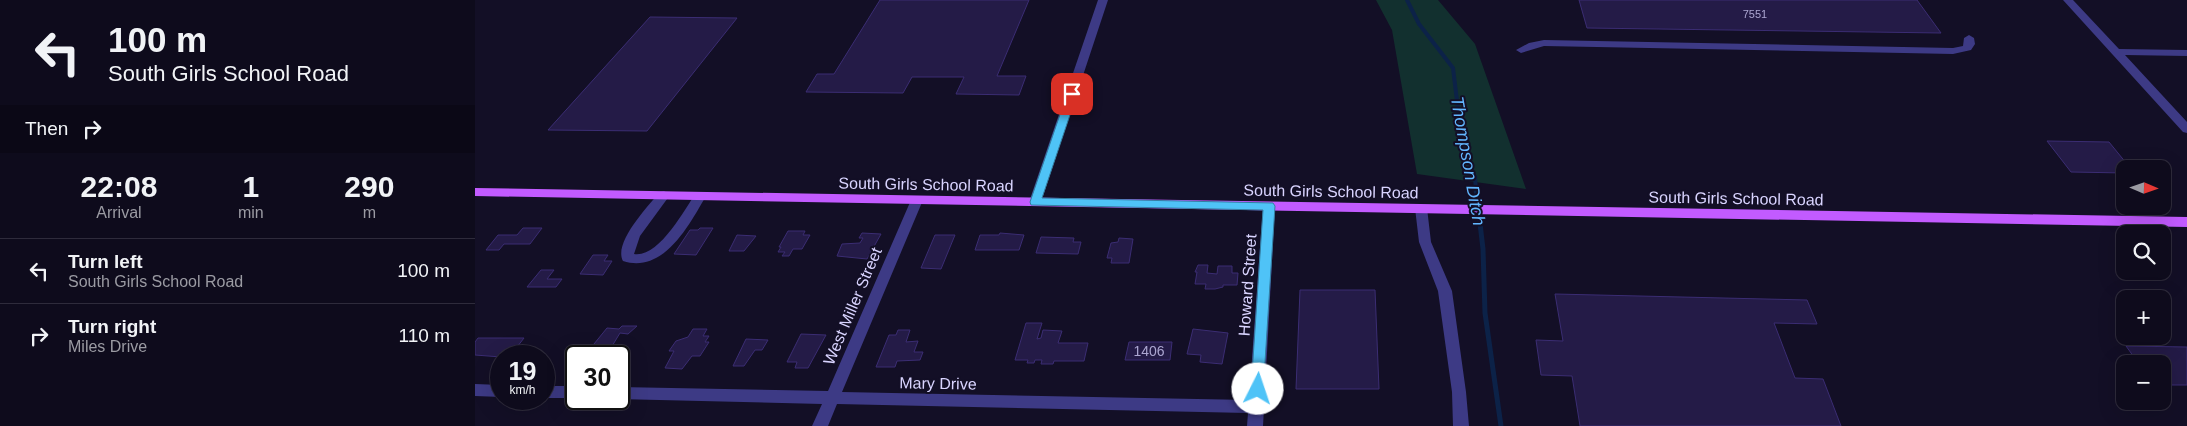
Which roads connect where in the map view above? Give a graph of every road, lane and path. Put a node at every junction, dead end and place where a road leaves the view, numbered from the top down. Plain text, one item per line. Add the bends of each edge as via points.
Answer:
1 (1103, 0) edge
2 (2068, 0) edge
3 (1969, 38) dead end
4 (1521, 50) dead end
5 (2117, 52) junction
6 (2187, 53) edge
7 (2187, 129) edge
8 (475, 192) edge
9 (664, 195) junction
10 (700, 196) junction
11 (917, 200) junction
12 (1035, 202) junction
13 (1269, 206) junction
14 (1421, 208) junction
15 (2187, 222) edge
16 (475, 390) edge
17 (490, 391) edge
18 (630, 393) edge
19 (832, 398) junction
20 (1257, 407) junction
21 (820, 426) edge
22 (1255, 426) edge
23 (1461, 426) edge

1 - 12 street
2 - 5 street
3 - 4 street via 1967,48 1953,51 1544,43
5 - 6 street
5 - 7 street
8 - 9 main road, South Girls School Road
9 - 10 main road, South Girls School Road
9 - 10 street via 630,242 628,258 639,261 656,255
10 - 11 main road, South Girls School Road
11 - 12 main road, South Girls School Road
11 - 19 street, West Miller Street
12 - 13 main road, South Girls School Road
13 - 14 main road, South Girls School Road
13 - 20 street, Howard Street
14 - 15 main road, South Girls School Road
14 - 23 street via 1425,242 1445,291
16 - 17 street
18 - 19 street, Mary Drive
19 - 20 street, Mary Drive
19 - 21 street, West Miller Street
20 - 22 street, Howard Street

